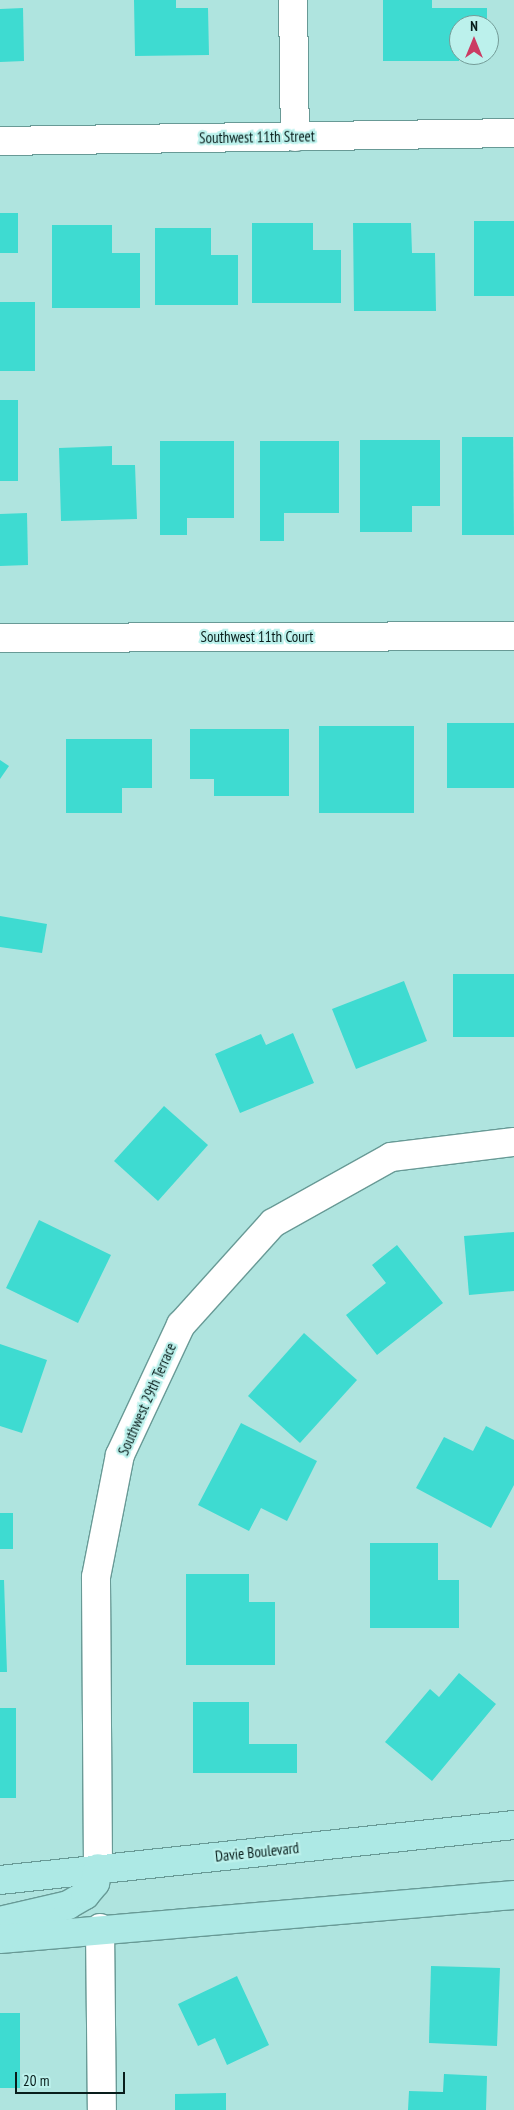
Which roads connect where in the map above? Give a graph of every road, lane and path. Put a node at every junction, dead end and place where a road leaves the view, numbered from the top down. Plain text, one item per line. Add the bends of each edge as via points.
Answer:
1 (293, 0) edge
2 (514, 133) edge
3 (296, 137) junction
4 (0, 141) edge
5 (514, 636) edge
6 (0, 638) edge
7 (514, 1142) edge
8 (514, 1825) edge
9 (98, 1868) junction
10 (0, 1880) edge
11 (514, 1895) edge
12 (0, 1921) edge
13 (100, 1928) junction
14 (0, 1939) edge
15 (102, 2110) edge

1 - 3 street
2 - 3 street, Southwest 11th Street
3 - 4 street, Southwest 11th Street
5 - 6 street, Southwest 11th Court
7 - 9 street, Southwest 29th Terrace via 391,1157 273,1223 180,1325 120,1455 96,1577
8 - 9 main road, Davie Boulevard
9 - 10 main road, Davie Boulevard
9 - 12 main road via 95,1883 85,1895 68,1905
11 - 13 main road
13 - 14 main road
13 - 15 street

